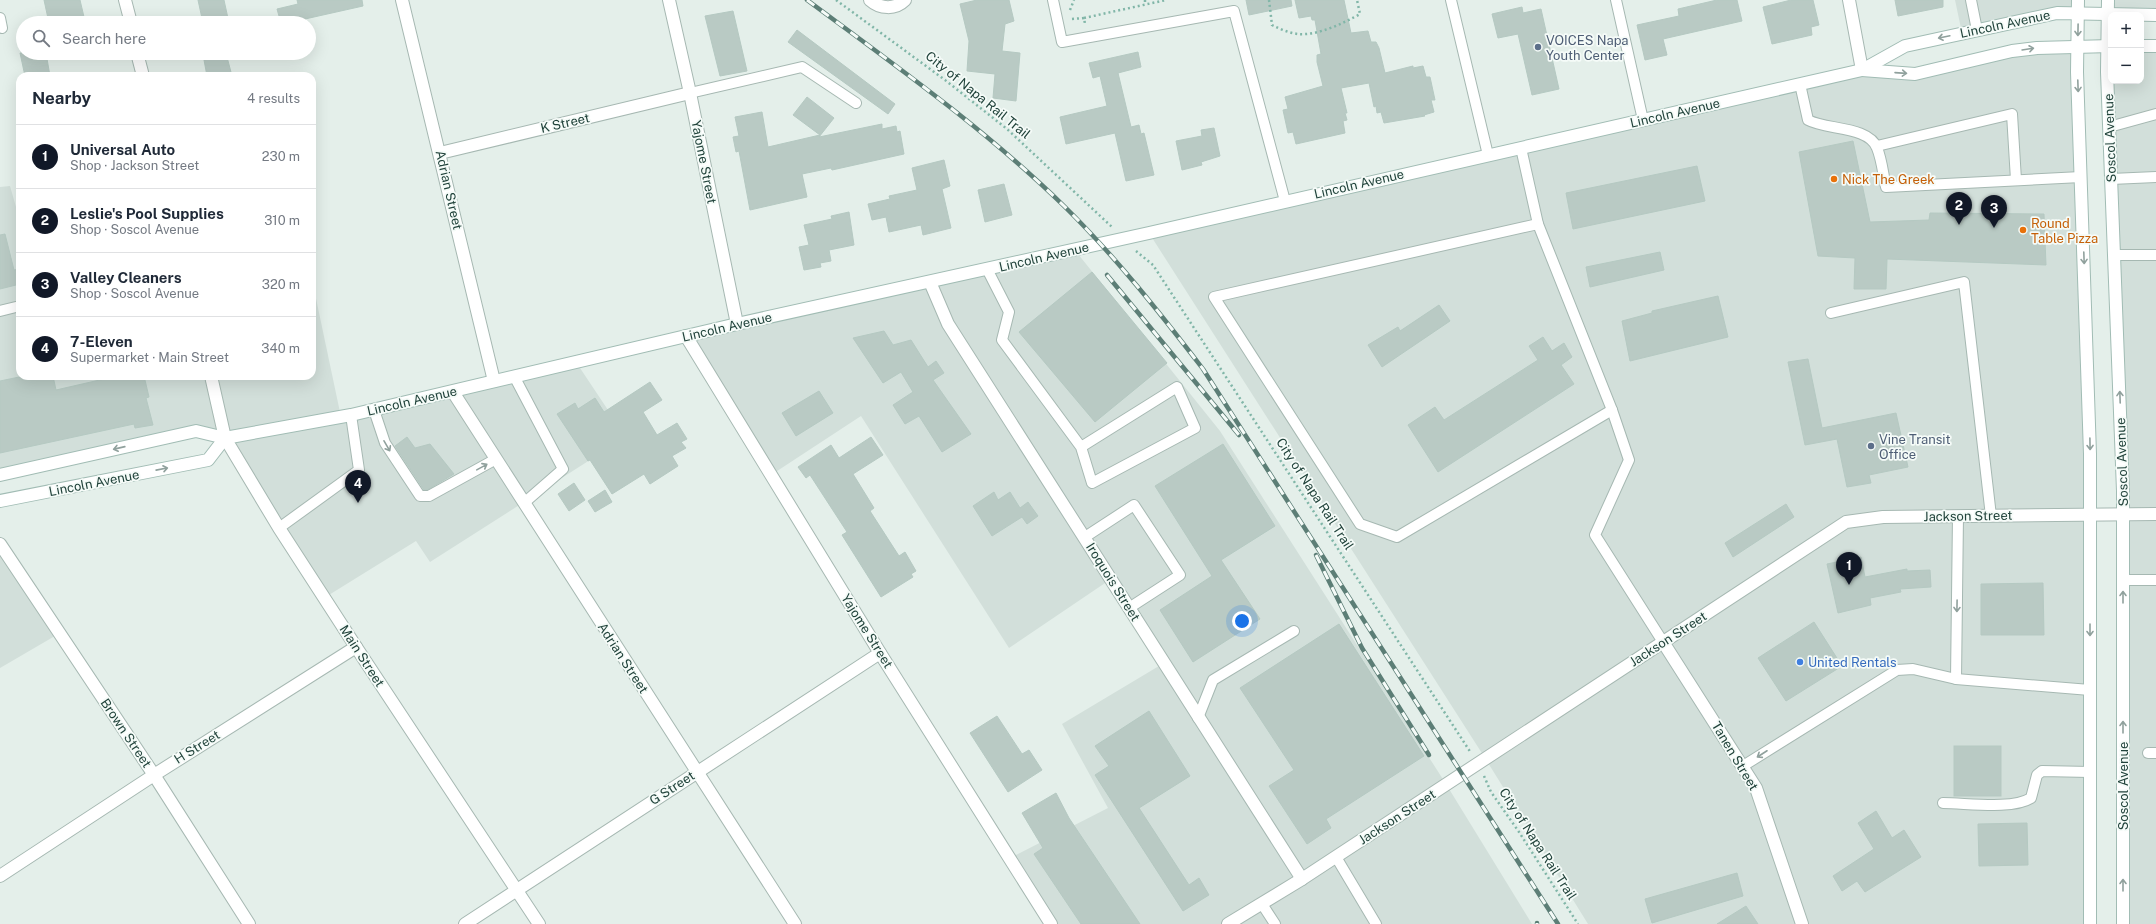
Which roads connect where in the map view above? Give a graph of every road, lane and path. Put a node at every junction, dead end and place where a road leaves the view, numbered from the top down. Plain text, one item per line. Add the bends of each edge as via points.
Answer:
1 (125, 0) edge
2 (402, 0) edge
3 (669, 0) edge
4 (836, 0) edge
5 (870, 0) edge
6 (905, 0) edge
7 (1053, 0) edge
8 (1074, 0) edge
9 (1144, 0) edge
10 (1166, 0) edge
11 (1269, 0) edge
12 (1357, 0) edge
13 (1451, 0) edge
14 (1616, 0) edge
15 (1849, 0) edge
16 (1971, 0) edge
17 (2078, 0) edge
18 (2108, 0) edge
19 (1145, 4) junction
20 (1069, 12) dead end
21 (2108, 12) edge
22 (2078, 13) junction
23 (2108, 13) edge
24 (2144, 14) edge
25 (2156, 15) edge
26 (128, 16) edge
27 (1071, 18) dead end
28 (1084, 18) junction
29 (1977, 30) junction
30 (1088, 37) junction
31 (2108, 46) edge
32 (2144, 46) edge
33 (2156, 46) edge
34 (2078, 47) junction
35 (2109, 48) edge
36 (139, 60) edge
37 (1862, 70) junction
38 (142, 72) edge
39 (1800, 84) junction
40 (690, 93) junction
41 (856, 103) dead end
42 (2156, 114) edge
43 (1644, 120) junction
44 (2110, 127) junction
45 (1877, 146) junction
46 (1521, 148) junction
47 (440, 153) junction
48 (1488, 155) junction
49 (2081, 176) junction
50 (2156, 177) edge
51 (2111, 179) junction
52 (2016, 180) junction
53 (1285, 201) junction
54 (1100, 214) dead end
55 (1538, 224) junction
56 (2114, 255) junction
57 (2156, 255) edge
58 (1143, 258) dead end
59 (987, 269) junction
60 (930, 282) junction
61 (16, 307) edge
62 (0, 311) edge
63 (1831, 313) dead end
64 (737, 324) junction
65 (686, 336) junction
66 (514, 376) junction
67 (212, 380) edge
68 (494, 381) junction
69 (453, 392) junction
70 (374, 410) junction
71 (1612, 410) junction
72 (351, 415) junction
73 (225, 438) junction
74 (1081, 447) junction
75 (496, 459) junction
76 (0, 475) edge
77 (0, 501) edge
78 (524, 503) junction
79 (2090, 514) junction
80 (2123, 514) junction
81 (2156, 514) edge
82 (1958, 516) junction
83 (1991, 516) junction
84 (279, 528) junction
85 (1085, 537) junction
86 (1, 548) edge
87 (2123, 580) junction
88 (2156, 580) edge
89 (1130, 608) junction
90 (1294, 631) dead end
91 (1664, 642) junction
92 (356, 647) junction
93 (880, 653) junction
94 (1956, 679) junction
95 (2090, 690) junction
96 (1198, 718) junction
97 (1467, 746) dead end
98 (1742, 766) junction
99 (696, 772) junction
100 (2090, 772) junction
101 (1483, 774) dead end
102 (154, 775) junction
103 (1943, 803) dead end
104 (1336, 857) junction
105 (0, 876) edge
106 (1302, 879) junction
107 (517, 890) junction
108 (1262, 904) junction
109 (249, 924) edge
110 (465, 924) edge
111 (539, 924) edge
112 (795, 924) edge
113 (1052, 924) edge
114 (1228, 924) edge
115 (1275, 924) edge
116 (1376, 924) edge
117 (1578, 924) edge
118 (1802, 924) edge
119 (2090, 924) edge
120 (2123, 924) edge

1 - 26 street
2 - 47 street, Adrian Street
3 - 40 street, Yajome Street
4 - 54 path, City of Napa Rail Trail via 984,111
5 - 6 street via 888,8
7 - 30 lane via 1062,42
8 - 20 path
9 - 19 path
10 - 19 path
11 - 12 path via 1272,25 1299,34 1336,26 1360,14
13 - 48 lane
14 - 43 lane
15 - 37 street
16 - 29 lane
17 - 22 street
18 - 21 street, Soscol Avenue
19 - 28 path
22 - 23 street, Lincoln Avenue
22 - 29 street, Lincoln Avenue via 2057,13
22 -> 34 street
24 - 25 street, Lincoln Avenue
27 - 28 path
28 - 30 path
29 -> 37 street, Lincoln Avenue via 1904,46
30 - 53 lane via 1234,11
31 - 34 street, Lincoln Avenue
32 - 33 street
37 -> 34 street, Lincoln Avenue via 1915,74 2012,51
34 -> 49 street
35 - 44 street, Soscol Avenue
36 - 38 street
37 - 39 street, Lincoln Avenue
39 - 43 street, Lincoln Avenue
39 - 45 lane via 1808,120 1817,125 1864,134
40 - 41 lane via 802,67
40 - 47 street, K Street
40 - 64 street, Yajome Street
42 - 44 lane
43 - 46 street, Lincoln Avenue
44 - 51 street, Soscol Avenue
45 - 52 lane via 1886,187
45 - 52 lane via 2012,114
46 - 48 street, Lincoln Avenue
46 - 55 lane
47 - 68 street, Adrian Street
48 - 53 street, Lincoln Avenue
49 - 52 lane
49 -> 79 street
50 - 51 lane
51 - 56 street, Soscol Avenue
53 - 59 street, Lincoln Avenue
55 - 71 lane
55 - 71 lane via 1214,297 1360,524 1397,537
56 - 57 lane
80 -> 56 street, Soscol Avenue
58 - 97 path, City of Napa Rail Trail via 1153,265 1243,400
59 - 60 street, Lincoln Avenue
59 - 74 lane via 1009,312 1002,340
60 - 64 street, Lincoln Avenue
60 - 85 street, Iroquois Street via 948,324
61 - 62 lane
63 - 83 lane via 1964,282
64 - 65 street, Lincoln Avenue
65 - 66 street, Lincoln Avenue
65 - 93 street, Yajome Street
66 - 68 street, Lincoln Avenue
66 - 78 lane via 563,469
67 - 73 street, Main Street
68 - 69 street, Lincoln Avenue
69 - 70 street, Lincoln Avenue
69 - 75 street, Adrian Street
70 - 72 street, Lincoln Avenue
70 -> 75 lane via 385,443 420,496 429,496
71 - 91 lane via 1629,460 1594,535
72 - 73 street, Lincoln Avenue
72 - 84 lane via 359,470
73 -> 76 street, Lincoln Avenue via 196,431
77 -> 73 street, Lincoln Avenue via 208,460
73 - 84 street, Main Street
74 - 74 lane via 1177,386 1195,428 1092,483
75 - 78 street, Adrian Street
78 - 99 street, Adrian Street
79 - 80 street, Jackson Street
79 - 83 street, Jackson Street
79 -> 95 street
80 - 81 street, Jackson Street
80 - 87 street, Soscol Avenue
82 - 83 street, Jackson Street
82 - 91 street, Jackson Street via 1883,517 1846,522
82 -> 94 lane
84 - 92 street, Main Street
85 - 89 street, Iroquois Street
85 - 89 lane via 1134,505 1180,575
86 - 102 street, Brown Street
87 - 88 lane
120 -> 87 street, Soscol Avenue
89 - 96 street, Iroquois Street
90 - 96 lane via 1213,680
91 - 98 street, Tanen Street
91 - 104 street, Jackson Street
92 - 102 street, H Street
92 - 107 street, Main Street
93 - 99 street, G Street
93 - 113 street, Yajome Street
94 - 95 lane
94 -> 98 lane via 1913,669 1897,670
95 - 100 street
96 - 106 street, Iroquois Street
98 - 118 street, Tanen Street via 1756,788
99 - 107 street, G Street
99 - 112 street, Adrian Street
100 - 103 lane via 2042,771 2037,775 2031,798 2025,802
100 - 119 street
101 - 117 path, City of Napa Rail Trail via 1491,792
102 - 105 street, H Street
102 - 109 street, Brown Street
104 - 106 street, Jackson Street
104 - 116 lane
106 - 108 street, Jackson Street
107 - 110 street, G Street
107 - 111 street, Main Street
108 - 114 street, Jackson Street
108 - 115 lane

